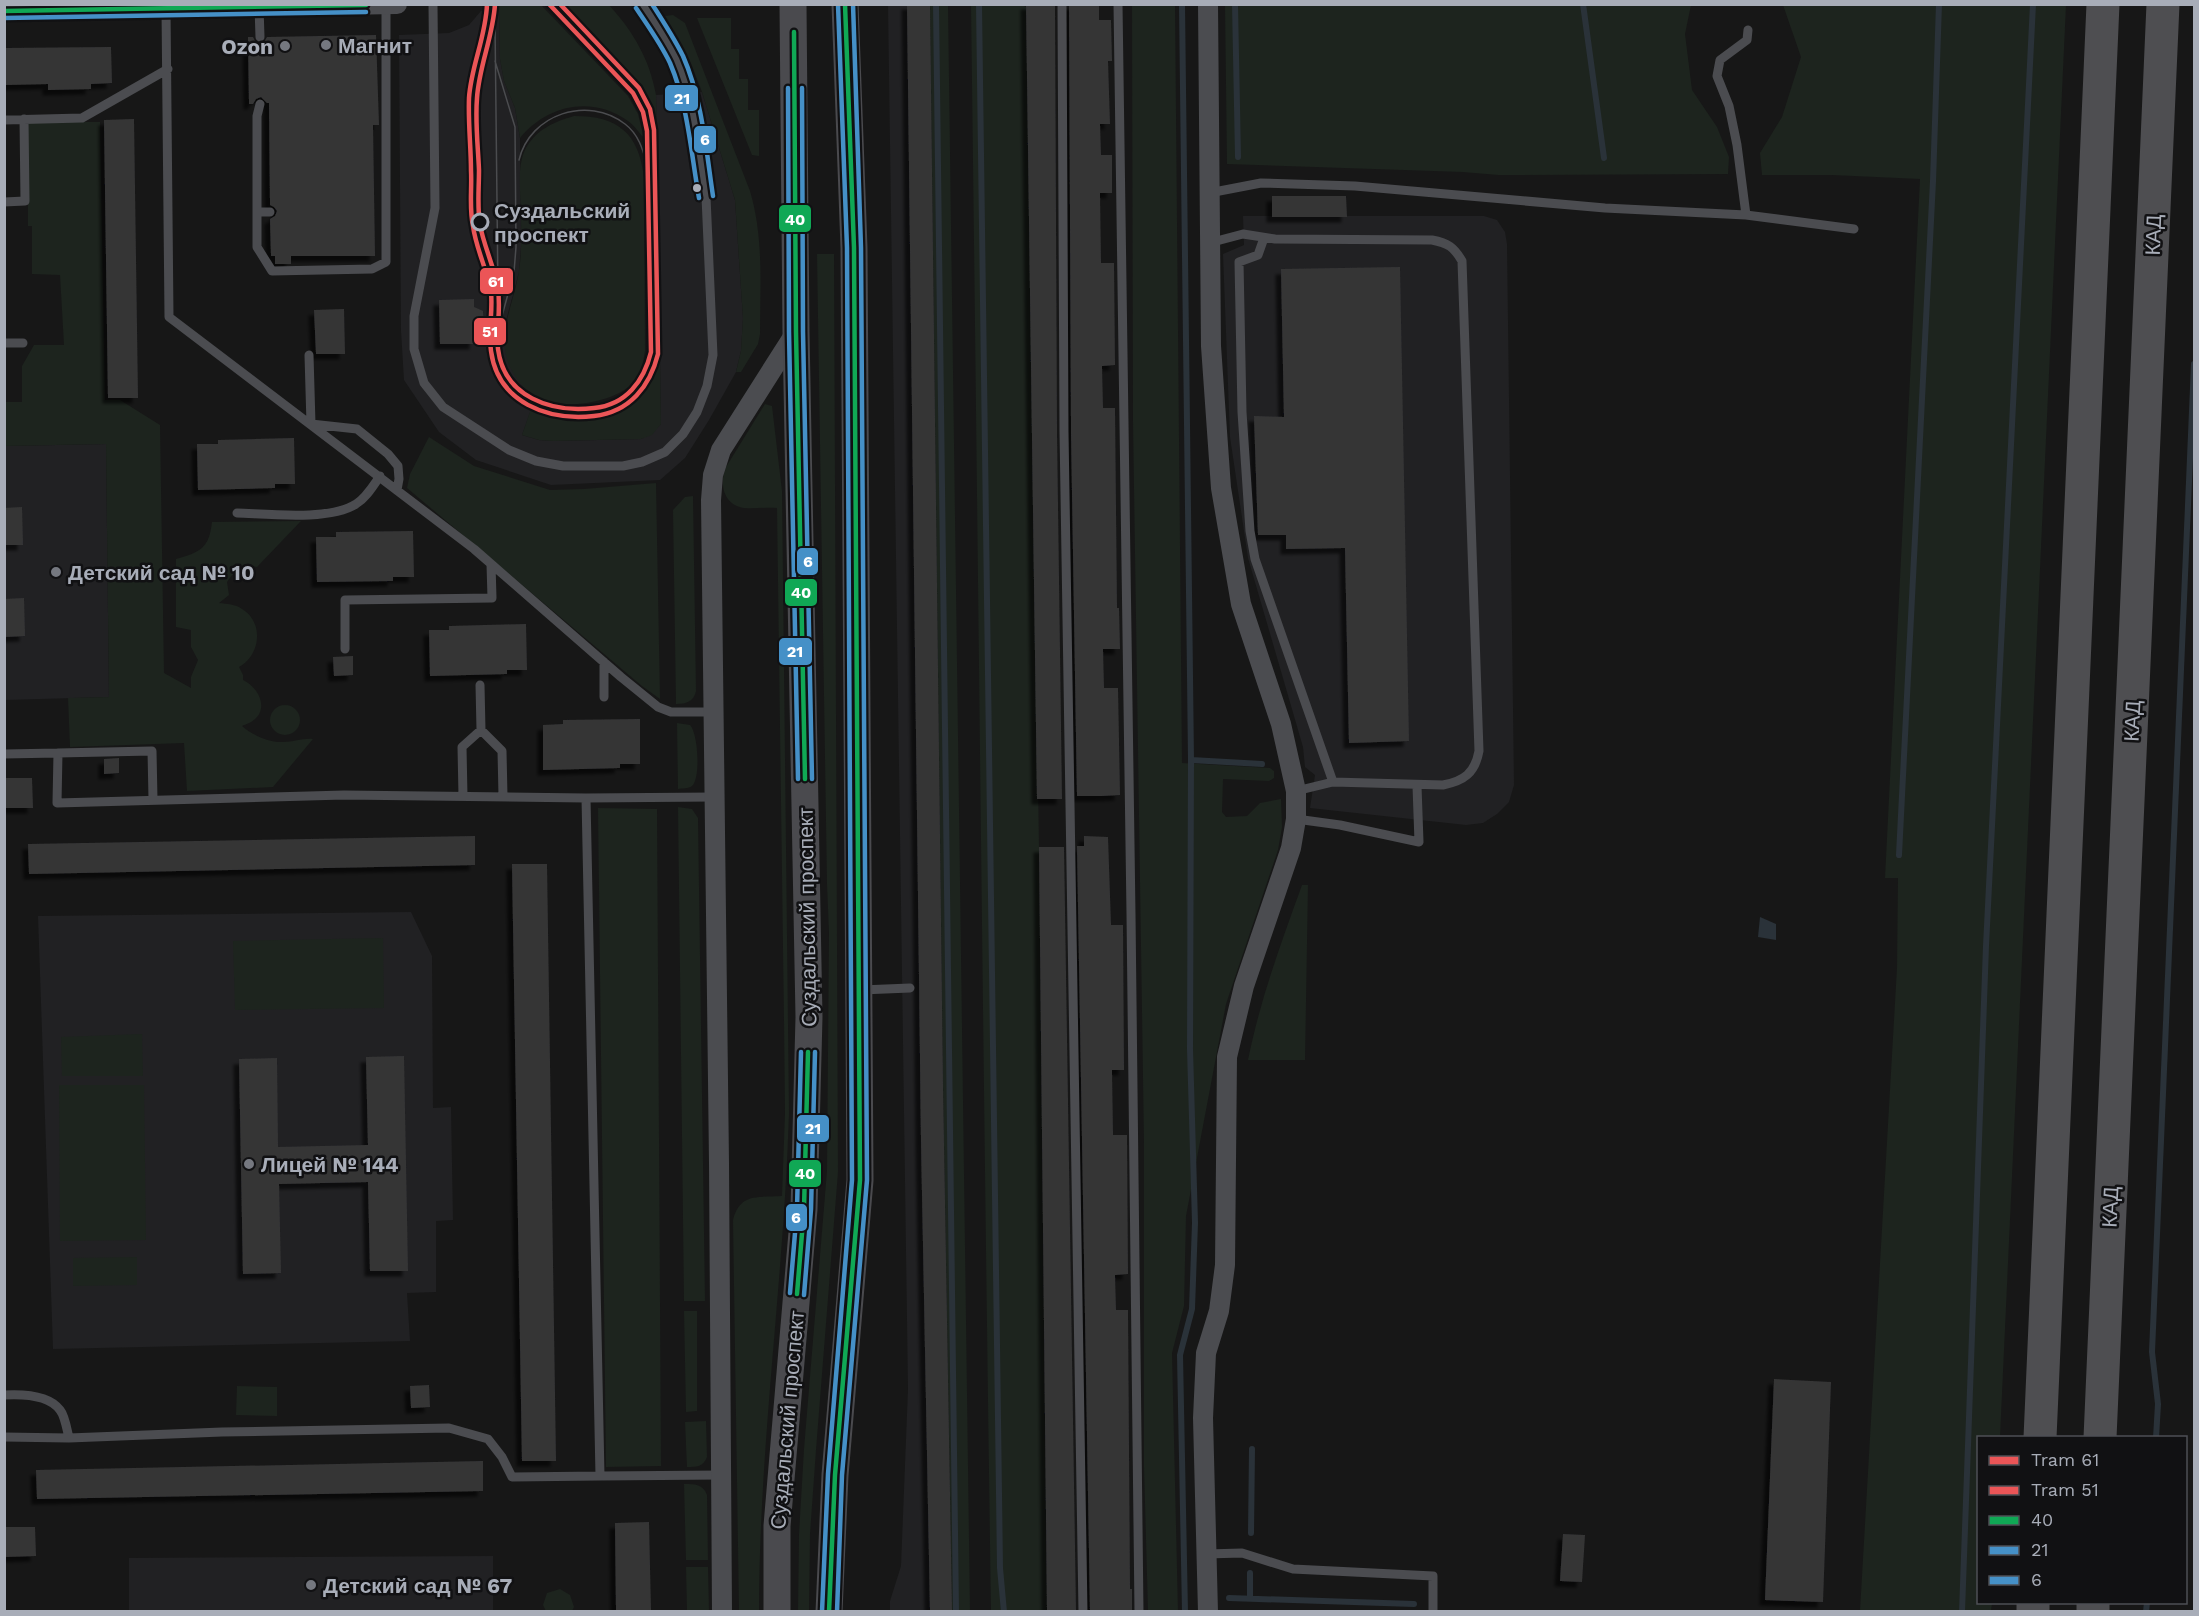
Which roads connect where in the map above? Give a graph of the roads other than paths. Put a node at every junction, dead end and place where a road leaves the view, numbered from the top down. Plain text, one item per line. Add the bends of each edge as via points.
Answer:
1 (397, 4) edge
2 (433, 4) edge
3 (642, 4) edge
4 (793, 4) edge
5 (845, 4) edge
6 (1062, 4) edge
7 (1118, 4) edge
8 (1208, 4) edge
9 (2103, 4) edge
10 (2163, 4) edge
11 (386, 5) edge
12 (259, 7) junction
13 (166, 9) junction
14 (4, 11) edge
15 (1748, 30) dead end
16 (260, 37) dead end
17 (168, 69) junction
18 (260, 104) dead end
19 (24, 119) junction
20 (4, 120) edge
21 (1209, 193) junction
22 (4, 202) edge
23 (257, 212) junction
24 (270, 212) dead end
25 (1746, 215) junction
26 (1854, 229) dead end
27 (1264, 238) junction
28 (1209, 243) junction
29 (796, 332) junction
30 (4, 343) edge
31 (23, 343) dead end
32 (309, 355) dead end
33 (311, 424) junction
34 (380, 477) junction
35 (397, 490) junction
36 (237, 513) dead end
37 (491, 564) junction
38 (345, 649) dead end
39 (604, 663) junction
40 (480, 685) dead end
41 (604, 697) dead end
42 (713, 711) junction
43 (481, 730) junction
44 (58, 753) junction
45 (4, 754) edge
46 (1333, 782) junction
47 (1417, 786) junction
48 (1296, 791) junction
49 (464, 796) junction
50 (502, 796) junction
51 (714, 797) junction
52 (586, 798) junction
53 (153, 799) junction
54 (1296, 819) junction
55 (910, 988) dead end
56 (858, 991) junction
57 (4, 1395) edge
58 (2040, 1436) edge
59 (2100, 1436) edge
60 (4, 1437) edge
61 (69, 1438) junction
62 (721, 1475) junction
63 (600, 1476) junction
64 (1206, 1554) junction
65 (722, 1611) edge
66 (777, 1611) edge
67 (829, 1611) edge
68 (1083, 1611) edge
69 (1139, 1611) edge
70 (1208, 1611) edge
71 (1433, 1611) edge

1 - 11 street
2 - 3 lane via 435,208 414,316 414,349 424,383 443,407 509,450 563,466 623,466 665,452 697,412 713,355 706,197 690,100 680,68
4 - 29 main road, Суздальский проспект
5 - 56 main road via 854,248
6 - 68 lane via 1065,515
7 - 69 lane
8 - 21 street
9 - 58 highway
10 - 59 highway, КАД
11 - 12 street
11 - 23 lane via 386,262 372,269 272,271 258,248
12 - 13 street
12 - 16 lane
13 - 14 street
13 - 17 lane
15 - 25 lane via 1747,40 1720,60 1717,76 1729,106
17 - 19 lane via 82,118
17 - 33 lane via 169,317
18 - 23 lane via 256,116
19 - 20 lane
19 - 22 lane via 25,201
21 - 25 lane via 1261,183 1355,186 1605,208
21 - 28 street
23 - 24 lane
25 - 26 lane
27 - 28 lane via 1243,234
27 - 46 lane via 1258,255 1239,262 1242,412 1250,531 1255,560
27 - 47 lane via 1432,240 1455,248 1462,261 1479,751 1476,765 1455,783
28 - 48 street via 1211,346 1221,488 1241,604 1281,724
29 - 42 street via 721,450 713,475
29 - 66 main road, Суздальский проспект via 809,1017 804,1209 777,1526
30 - 31 lane
32 - 33 lane
33 - 34 lane
33 - 35 lane via 357,429 398,466
34 - 35 lane
34 - 36 lane via 355,505 339,512
35 - 37 lane
37 - 38 lane via 492,598 345,600
37 - 39 lane
39 - 41 lane
39 - 42 lane via 658,707 671,712
40 - 43 lane
42 - 51 street
43 - 49 lane via 462,747
43 - 50 lane via 502,752
44 - 45 lane
44 - 53 lane via 152,751
44 - 53 lane via 57,803
46 - 47 lane
46 - 48 lane
47 - 54 lane via 1419,842
48 - 54 street
49 - 50 lane
49 - 53 lane
50 - 52 lane
51 - 52 lane
51 - 62 street
52 - 63 lane
54 - 64 street via 1283,874 1244,986 1227,1057 1225,1265 1219,1311 1206,1353 1203,1418
55 - 56 lane
56 - 67 main road via 860,1180 834,1485
57 - 61 lane via 46,1399 61,1410
60 - 61 lane
61 - 63 lane via 449,1428 488,1438 512,1477
62 - 63 lane
62 - 65 street
64 - 70 street
64 - 71 lane via 1242,1553 1293,1569 1433,1576

